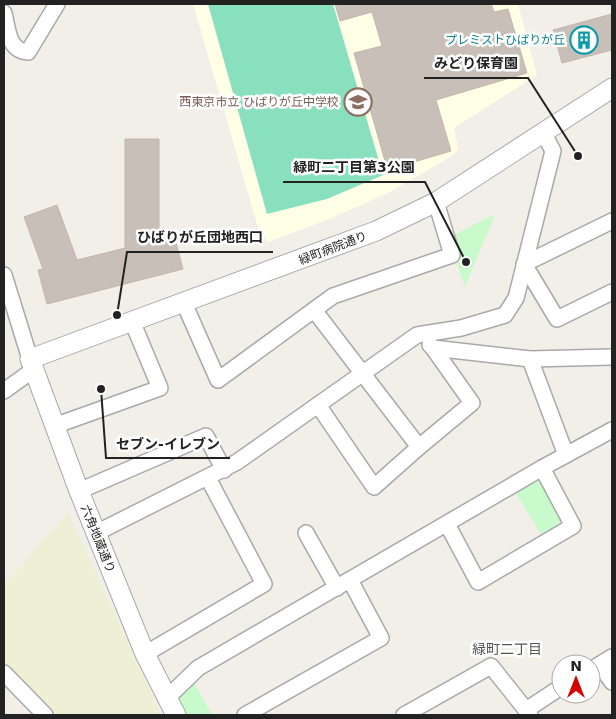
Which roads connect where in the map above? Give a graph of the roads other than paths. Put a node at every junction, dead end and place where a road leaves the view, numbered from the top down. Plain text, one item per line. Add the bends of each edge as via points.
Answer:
1 (57, 4) edge
2 (4, 13) edge
3 (612, 88) edge
4 (543, 132) junction
5 (436, 202) junction
6 (612, 221) edge
7 (524, 264) junction
8 (4, 278) edge
9 (610, 298) edge
10 (184, 303) junction
11 (314, 310) junction
12 (132, 321) junction
13 (417, 335) junction
14 (433, 348) junction
15 (612, 357) edge
16 (530, 359) junction
17 (32, 364) junction
18 (362, 372) junction
19 (4, 391) edge
20 (318, 405) junction
21 (54, 426) junction
22 (612, 430) edge
23 (419, 448) junction
24 (566, 455) junction
25 (542, 468) junction
26 (224, 470) junction
27 (208, 478) junction
28 (79, 491) junction
29 (447, 524) junction
30 (96, 533) junction
31 (306, 533) dead end
32 (344, 584) junction
33 (145, 654) junction
34 (601, 664) edge
35 (4, 673) edge
36 (612, 682) edge
37 (551, 695) edge
38 (171, 707) edge
39 (426, 710) edge
40 (528, 713) edge
41 (45, 715) edge
42 (245, 715) edge
43 (404, 715) edge

1 - 2 street via 28,52 20,52 12,44
3 - 4 street, 緑町病院通り
4 - 5 street, 緑町病院通り
4 - 7 street via 553,151
5 - 10 street, 緑町病院通り via 376,231
5 - 11 street via 452,255 332,296
6 - 7 street
7 - 9 street via 557,319
7 - 13 street via 516,298 505,314 461,328
8 - 17 street
10 - 11 street via 218,380
10 - 12 street, 緑町病院通り
11 - 18 street
12 - 17 street, 緑町病院通り
12 - 21 street via 160,388
13 - 14 street
13 - 18 street
14 - 16 street
14 - 23 street via 472,403
15 - 16 street
16 - 24 street
17 - 19 street
17 - 21 street, 六角地蔵通り
18 - 20 street
18 - 23 street
20 - 23 street via 374,488
20 - 26 street
21 - 28 street, 六角地蔵通り
22 - 24 street
24 - 25 street
25 - 29 street
25 - 29 street via 573,526 487,577 478,582
26 - 27 street
26 - 28 street via 206,436
27 - 30 street
27 - 33 street via 264,584
28 - 30 street, 六角地蔵通り
29 - 32 street
30 - 33 street, 六角地蔵通り
31 - 32 street
32 - 38 street via 198,668
32 - 42 street via 381,638
33 - 38 street, 六角地蔵通り
34 - 36 street
35 - 41 street
37 - 40 street
39 - 40 street via 491,666
39 - 43 street

